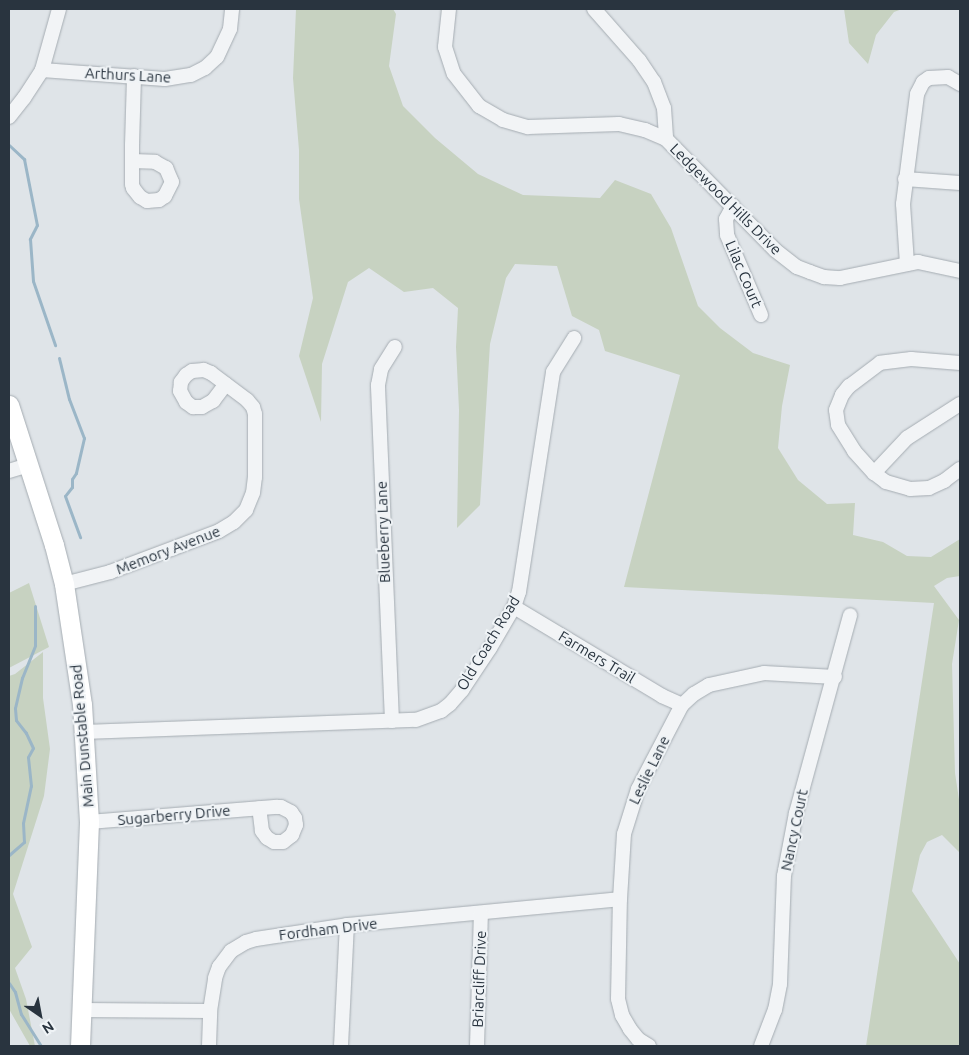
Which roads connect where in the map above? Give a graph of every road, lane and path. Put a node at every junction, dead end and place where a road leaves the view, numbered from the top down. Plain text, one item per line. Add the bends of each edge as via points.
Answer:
1 (58, 9) edge
2 (232, 9) edge
3 (449, 9) edge
4 (594, 9) edge
5 (42, 70) junction
6 (134, 76) junction
7 (960, 84) edge
8 (9, 117) edge
9 (666, 138) junction
10 (132, 161) dead end
11 (905, 179) junction
12 (960, 183) edge
13 (733, 206) junction
14 (907, 264) junction
15 (960, 271) edge
16 (761, 315) dead end
17 (574, 338) dead end
18 (395, 347) dead end
19 (960, 362) edge
20 (226, 384) dead end
21 (960, 404) edge
22 (9, 405) edge
23 (28, 465) junction
24 (960, 469) edge
25 (9, 471) edge
26 (874, 473) junction
27 (64, 584) junction
28 (514, 607) junction
29 (850, 615) dead end
30 (834, 677) junction
31 (682, 705) junction
32 (392, 721) junction
33 (84, 732) junction
34 (258, 808) dead end
35 (88, 822) junction
36 (620, 900) junction
37 (481, 913) junction
38 (347, 925) junction
39 (81, 1010) junction
40 (210, 1011) junction
41 (80, 1046) edge
42 (209, 1046) edge
43 (341, 1046) edge
44 (477, 1046) edge
45 (649, 1046) edge
46 (760, 1046) edge

1 - 5 street
2 - 6 street, Arthurs Lane via 230,29 224,44 217,57 205,68 178,78
3 - 9 street, Ledgewood Hills Drive via 446,27 448,60 468,94 488,112 528,128 619,124
4 - 9 street, Ledgewood Hills Drive via 654,82 664,108
5 - 6 street, Arthurs Lane
5 - 8 street
6 - 10 street
7 - 11 street via 948,77 936,76 919,87
9 - 13 street, Ledgewood Hills Drive
11 - 12 street
11 - 14 street via 903,219
13 - 14 street, Ledgewood Hills Drive via 775,250 797,267 824,277 840,278
13 - 16 street, Lilac Court via 726,219 727,235
14 - 15 street, Ledgewood Hills Drive via 929,263
17 - 28 street, Old Coach Road via 553,372
18 - 32 street, Blueberry Lane via 381,369 378,385
19 - 26 street via 889,360 872,368 842,395 836,410 838,425 854,452
20 - 27 street, Memory Avenue via 248,400 254,410 255,477 246,510 219,531 110,572
21 - 26 street via 907,438
22 - 23 main road, Main Dunstable Road
23 - 25 street
23 - 27 main road, Main Dunstable Road
24 - 26 street via 936,486 921,490 897,486
27 - 33 main road, Main Dunstable Road
28 - 31 street, Farmers Trail
28 - 32 street, Old Coach Road via 472,676 450,704 428,717
29 - 30 street, Nancy Court
30 - 31 street, Leslie Lane via 764,672 709,685
30 - 46 street, Nancy Court via 796,813 784,876 780,984 775,1010
31 - 36 street, Leslie Lane via 629,811 624,834
32 - 33 street, Old Coach Road
33 - 35 main road, Main Dunstable Road
34 - 35 street, Sugarberry Drive
35 - 39 main road, Main Dunstable Road
36 - 37 street, Fordham Drive
36 - 45 street, Leslie Lane via 618,999 630,1029
37 - 38 street, Fordham Drive
37 - 44 street, Briarcliff Drive
38 - 40 street, Fordham Drive via 266,937 238,946 219,967
38 - 43 street
39 - 40 street
39 - 41 main road, Main Dunstable Road
40 - 42 street, Fordham Drive

